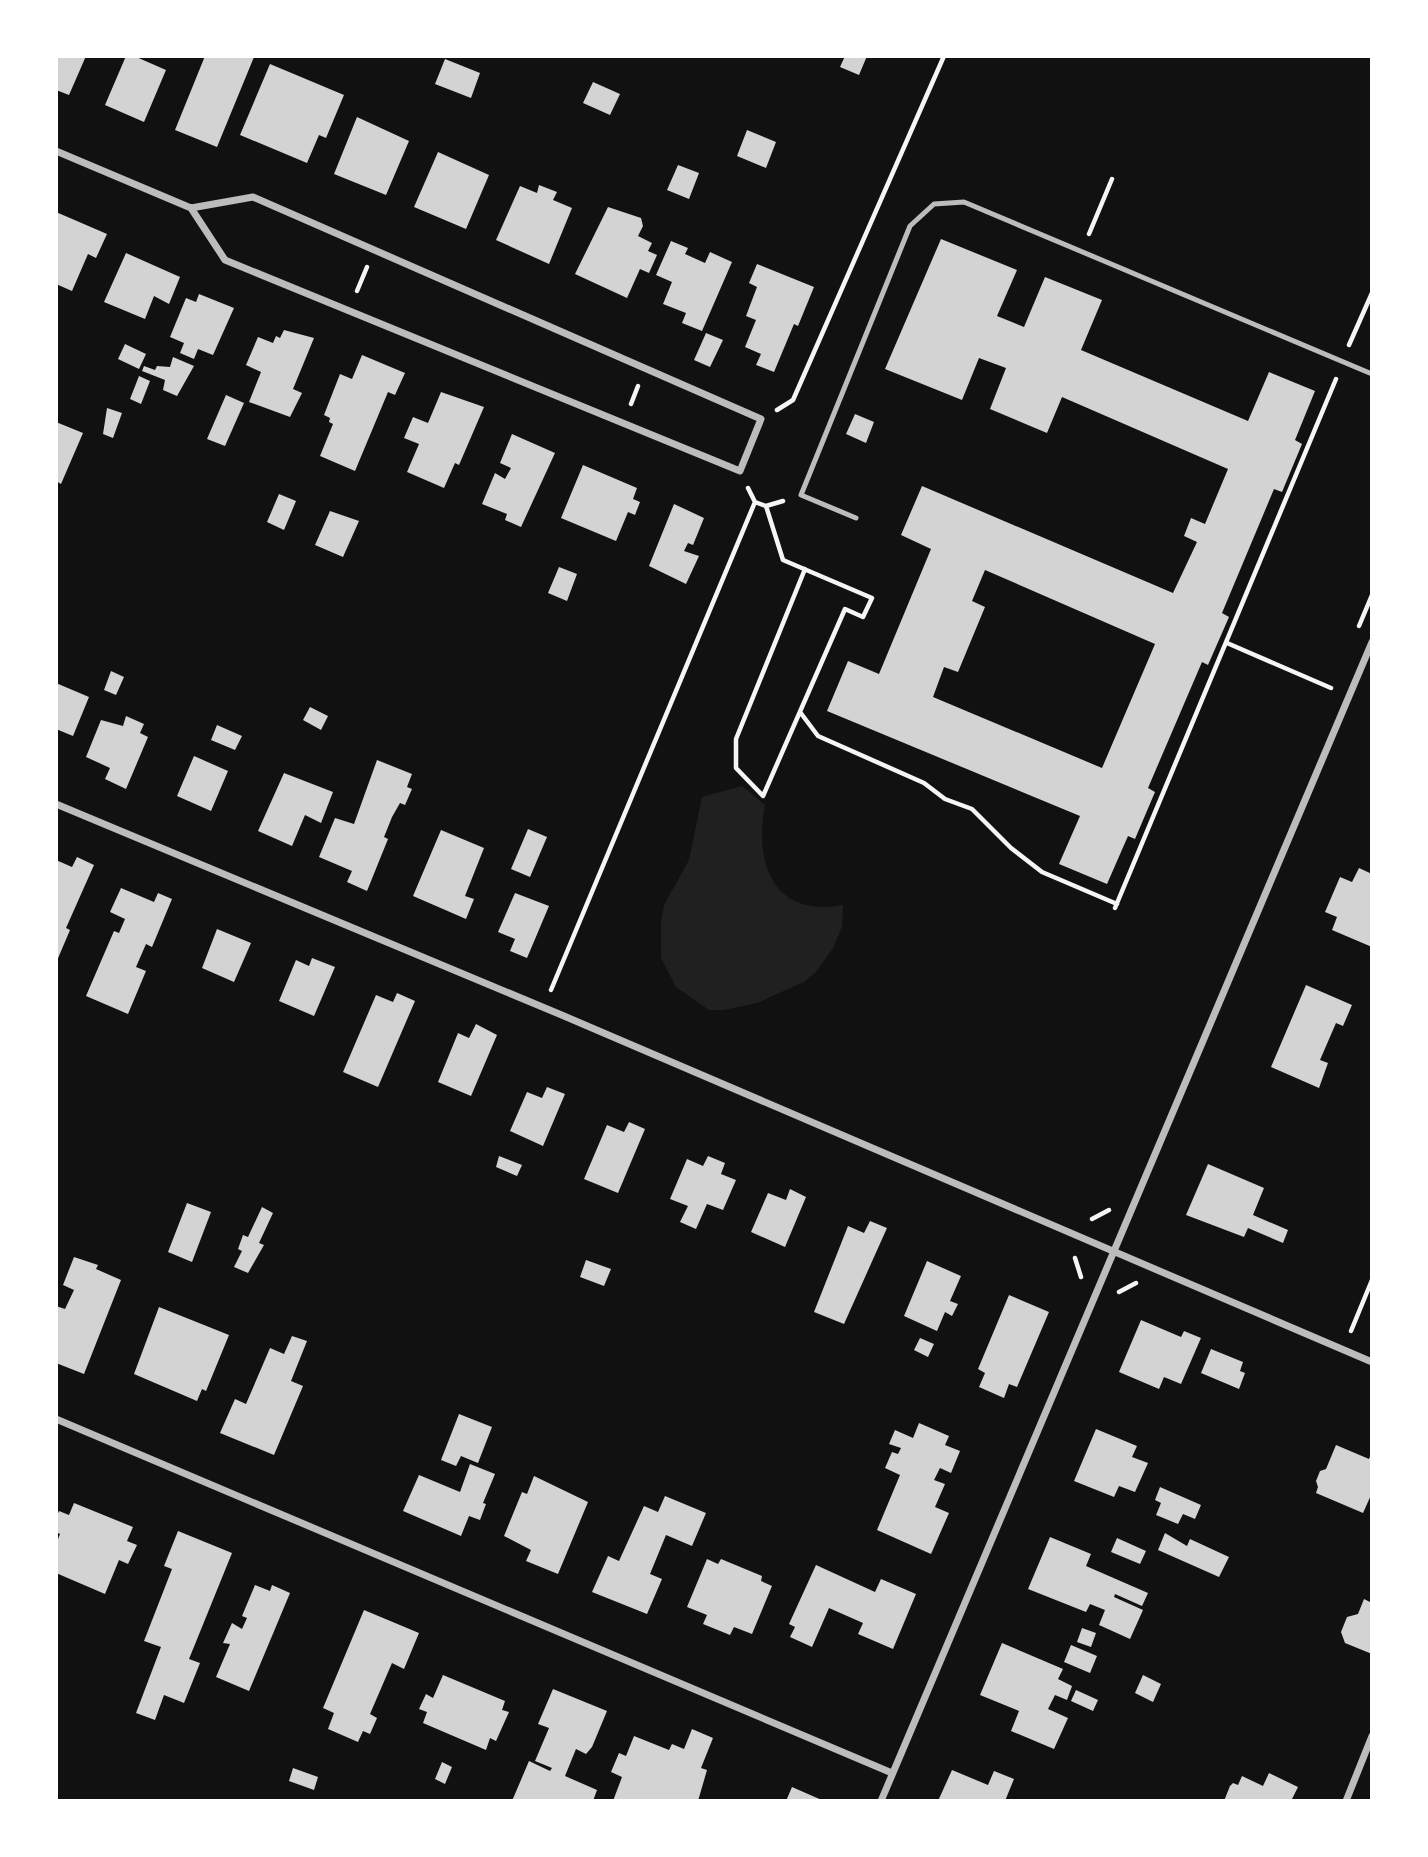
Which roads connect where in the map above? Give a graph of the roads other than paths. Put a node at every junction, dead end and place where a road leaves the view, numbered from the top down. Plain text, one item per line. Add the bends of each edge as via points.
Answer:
1 (56, 151) edge
2 (191, 208) junction
3 (1372, 374) edge
4 (856, 518) dead end
5 (1372, 642) edge
6 (56, 804) edge
7 (1114, 1254) junction
8 (1372, 1362) edge
9 (56, 1419) edge
10 (1372, 1736) edge
11 (892, 1773) junction
12 (881, 1801) edge
13 (1346, 1801) edge

1 - 2 street
2 - 2 street via 253,197 761,419 740,471 225,260
3 - 4 lane via 964,202 934,204 911,226 801,495
5 - 7 street
6 - 7 street
7 - 8 street
7 - 11 street
9 - 11 street
10 - 13 street
11 - 12 street

